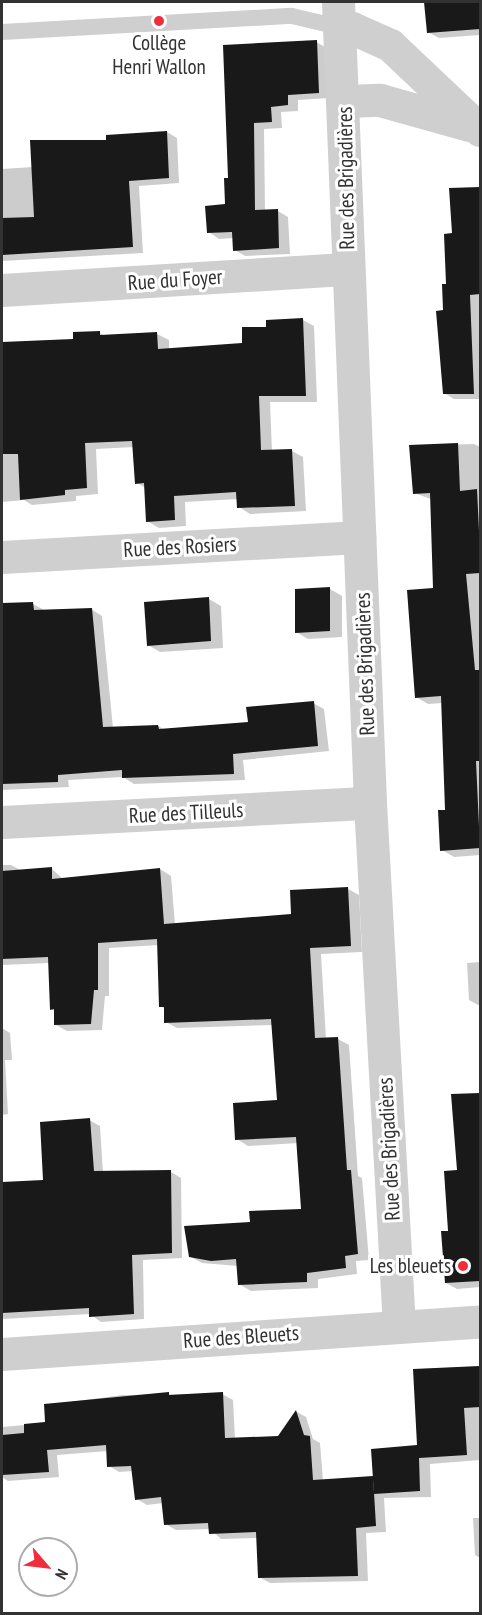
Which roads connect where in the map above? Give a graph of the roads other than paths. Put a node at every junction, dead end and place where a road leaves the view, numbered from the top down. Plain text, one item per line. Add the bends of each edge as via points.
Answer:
1 (338, 14) edge
2 (2, 32) edge
3 (345, 101) junction
4 (479, 129) edge
5 (348, 269) junction
6 (2, 290) edge
7 (359, 537) junction
8 (2, 557) edge
9 (370, 803) junction
10 (2, 822) edge
11 (480, 1321) edge
12 (399, 1326) junction
13 (2, 1354) edge

1 - 2 lane
1 - 3 street, Rue des Brigadières
1 - 4 street via 352,28 390,45
3 - 4 street via 380,100
3 - 5 street, Rue des Brigadières
5 - 6 street, Rue du Foyer
5 - 7 street, Rue des Brigadières
7 - 8 street, Rue des Rosiers
7 - 9 street, Rue des Brigadières
9 - 10 street, Rue des Tilleuls
9 - 12 street, Rue des Brigadières
11 - 12 street, Rue des Bleuets
12 - 13 street, Rue des Bleuets

